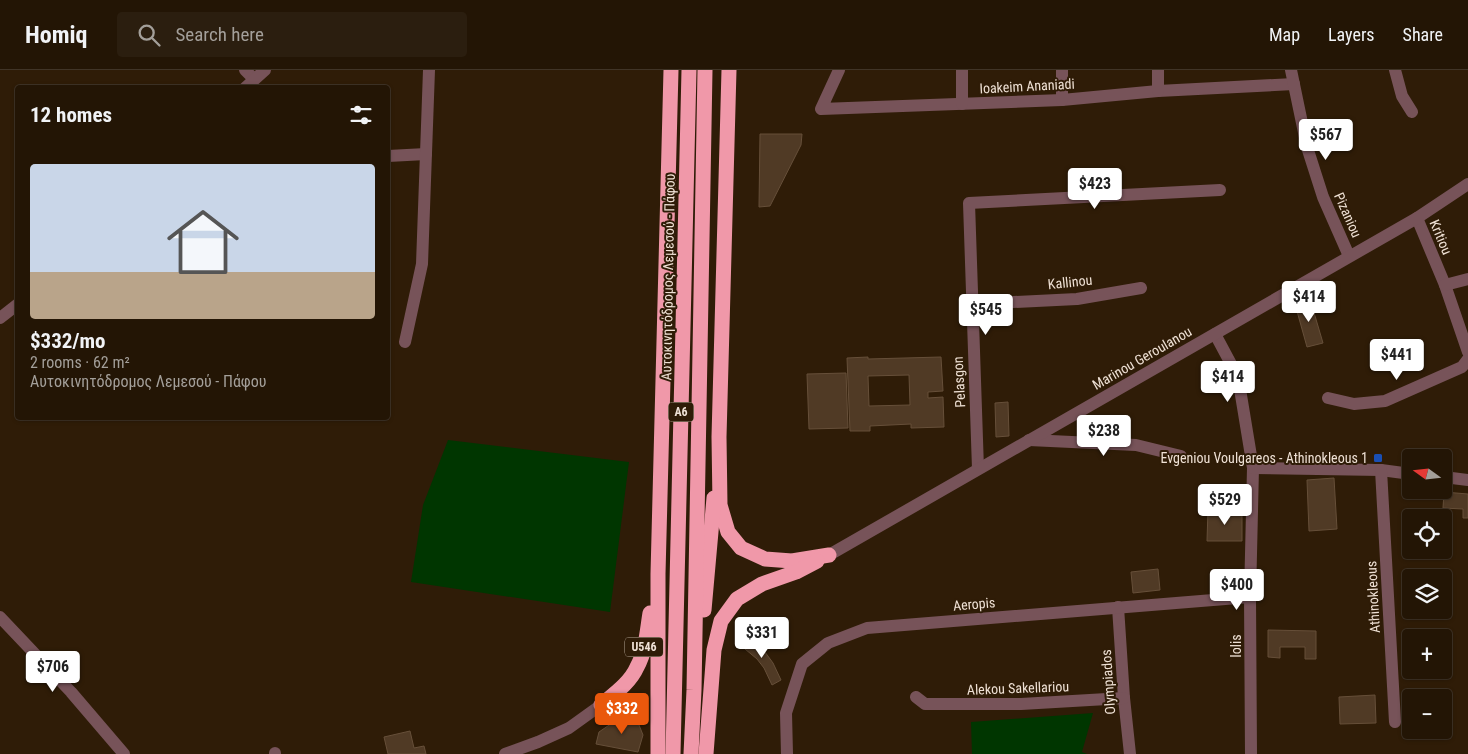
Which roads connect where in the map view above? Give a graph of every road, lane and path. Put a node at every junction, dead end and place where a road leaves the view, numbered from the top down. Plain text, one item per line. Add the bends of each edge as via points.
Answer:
1 (245, 70) edge
2 (265, 70) edge
3 (429, 70) edge
4 (671, 70) edge
5 (689, 70) edge
6 (705, 70) edge
7 (729, 70) edge
8 (839, 70) edge
9 (962, 70) edge
10 (1062, 70) edge
11 (1158, 70) edge
12 (1291, 70) edge
13 (1395, 70) edge
14 (250, 83) edge
15 (1294, 84) junction
16 (1158, 91) junction
17 (1062, 100) junction
18 (962, 104) junction
19 (1412, 112) dead end
20 (426, 154) junction
21 (390, 156) edge
22 (1468, 184) edge
23 (1220, 190) dead end
24 (1417, 218) junction
25 (1349, 256) junction
26 (1468, 279) edge
27 (1446, 285) junction
28 (1141, 288) dead end
29 (972, 304) junction
30 (15, 306) edge
31 (0, 318) edge
32 (1215, 334) junction
33 (405, 342) dead end
34 (1468, 352) edge
35 (1468, 360) edge
36 (1328, 398) dead end
37 (719, 437) junction
38 (1029, 440) junction
39 (1181, 456) dead end
40 (1253, 468) junction
41 (978, 469) junction
42 (1381, 470) junction
43 (1402, 473) edge
44 (1452, 478) edge
45 (1468, 480) edge
46 (829, 555) junction
47 (658, 574) junction
48 (1250, 597) junction
49 (1118, 607) junction
50 (0, 617) edge
51 (694, 690) junction
52 (916, 697) dead end
53 (1124, 698) junction
54 (601, 705) joint
55 (1396, 722) dead end
56 (539, 748) edge
57 (124, 754) edge
58 (505, 754) edge
59 (658, 754) edge
60 (673, 754) edge
61 (691, 754) edge
62 (706, 754) edge
63 (787, 754) edge
64 (1130, 754) edge
65 (1251, 754) edge

1 - 14 street
2 - 14 street
3 - 20 street
4 - 47 highway
5 - 60 highway, Αυτοκινητόδρομος Λεμεσού - Πάφου / A6
6 - 51 highway, A6
7 - 37 highway
8 - 18 street, Ioakeim Ananiadi via 821,109
9 - 18 street
10 - 17 street
11 - 16 street
12 - 15 street, Pizaniou
13 - 19 street via 1402,96
15 - 16 street, Ioakeim Ananiadi
15 - 25 street, Pizaniou via 1307,147 1323,197
16 - 17 street, Ioakeim Ananiadi
17 - 18 street, Ioakeim Ananiadi
20 - 21 street
20 - 33 street via 422,264
22 - 24 street, Marinou Geroulanou
23 - 29 street, Pelasgon via 969,203
24 - 25 street, Marinou Geroulanou
24 - 27 street, Kritiou
25 - 32 street, Marinou Geroulanou
26 - 27 street
27 - 34 street, Kritiou
28 - 29 street, Kallinou via 1077,298
29 - 41 street, Pelasgon
30 - 31 street
32 - 38 street, Marinou Geroulanou
32 - 40 street, Iolis via 1238,377
35 - 36 street via 1462,367 1385,401 1354,404
37 - 46 highway via 720,505 728,532 741,548 765,559 792,560
37 - 51 highway
38 - 39 street via 1136,445
38 - 41 street, Marinou Geroulanou
40 - 42 street
40 - 48 street, Iolis
41 - 46 street, Marinou Geroulanou
42 - 43 street
42 - 55 street, Athinokleous
44 - 45 street
46 - 62 highway via 762,584 737,599 720,621 714,650
47 - 54 highway, U546 via 644,650 637,668 623,686
47 - 59 highway
48 - 49 street, Aeropis
48 - 65 street, Iolis
49 - 53 street, Olympiados
49 - 63 street, Aeropis via 867,628 828,643 802,664 786,713
50 - 57 street
51 - 61 highway, A6
52 - 53 street, Alekou Sakellariou via 925,704 1021,704
53 - 64 street, Olympiados
54 - 56 street, U546
56 - 58 street, U546

